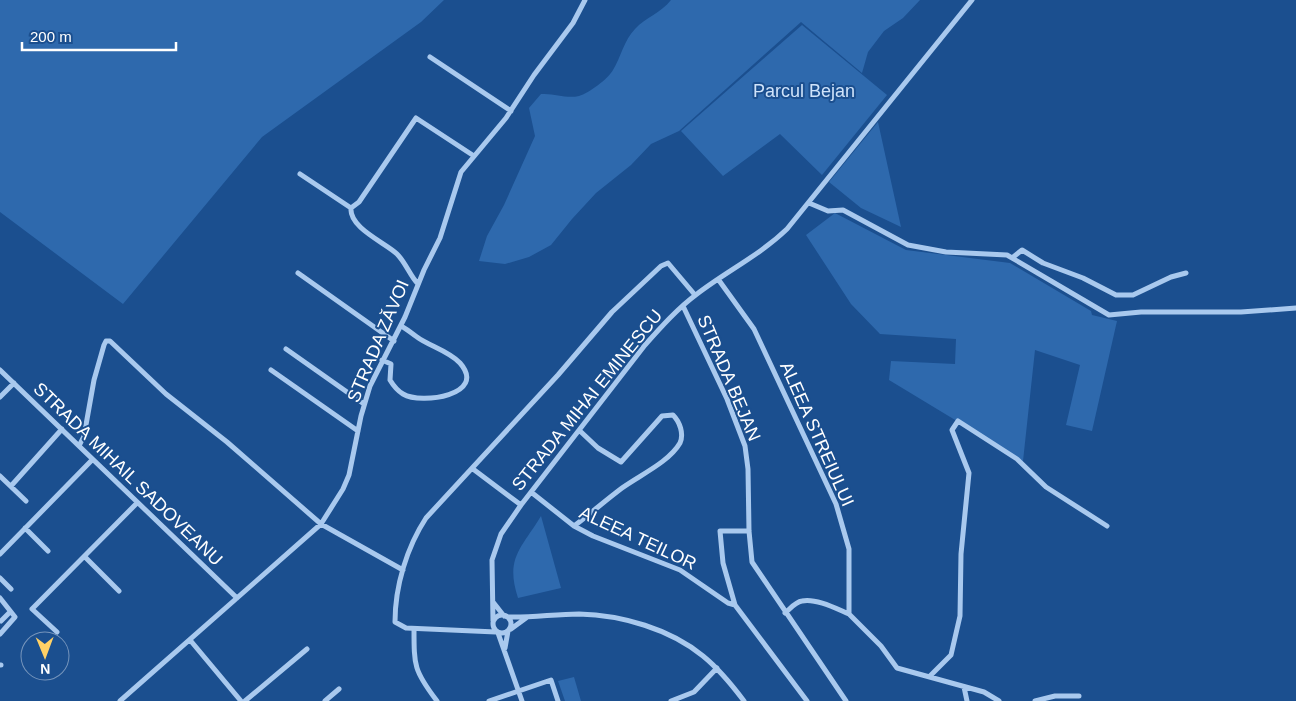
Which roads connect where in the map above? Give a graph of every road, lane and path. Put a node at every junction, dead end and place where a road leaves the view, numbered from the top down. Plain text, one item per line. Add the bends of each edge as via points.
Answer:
1 (585, 0) edge
2 (972, 0) edge
3 (430, 57) dead end
4 (511, 111) junction
5 (474, 156) junction
6 (300, 174) dead end
7 (809, 203) junction
8 (351, 208) junction
9 (1012, 258) junction
10 (298, 273) dead end
11 (1186, 273) dead end
12 (718, 279) junction
13 (418, 284) junction
14 (695, 295) junction
15 (683, 306) junction
16 (1296, 308) edge
17 (401, 326) junction
18 (394, 341) junction
19 (286, 349) dead end
20 (382, 360) junction
21 (0, 370) edge
22 (271, 370) dead end
23 (14, 383) junction
24 (0, 397) edge
25 (364, 404) junction
26 (62, 430) junction
27 (358, 431) junction
28 (580, 431) junction
29 (79, 446) junction
30 (92, 460) junction
31 (473, 468) junction
32 (0, 476) edge
33 (11, 486) junction
34 (532, 492) junction
35 (26, 501) dead end
36 (138, 503) junction
37 (521, 505) junction
38 (321, 524) junction
39 (574, 526) junction
40 (1107, 526) dead end
41 (25, 528) junction
42 (748, 531) junction
43 (48, 551) dead end
44 (0, 554) edge
45 (85, 557) junction
46 (403, 570) junction
47 (0, 578) edge
48 (11, 589) dead end
49 (119, 591) dead end
50 (0, 598) edge
51 (237, 598) junction
52 (493, 602) junction
53 (736, 606) junction
54 (10, 612) junction
55 (785, 613) junction
56 (849, 614) junction
57 (506, 616) junction
58 (526, 617) junction
59 (2, 621) dead end
60 (493, 622) junction
61 (414, 629) junction
62 (477, 630) junction
63 (509, 630) junction
64 (56, 631) edge
65 (497, 633) junction
66 (0, 634) edge
67 (190, 640) junction
68 (307, 649) dead end
69 (505, 649) junction
70 (717, 668) junction
71 (930, 676) junction
72 (964, 688) junction
73 (340, 690) dead end
74 (518, 690) junction
75 (1080, 696) dead end
76 (120, 701) edge
77 (241, 701) edge
78 (245, 701) edge
79 (325, 701) edge
80 (437, 701) edge
81 (489, 701) edge
82 (522, 701) edge
83 (558, 701) edge
84 (671, 701) edge
85 (744, 701) edge
86 (807, 701) edge
87 (846, 701) edge
88 (967, 701) edge
89 (999, 701) edge
90 (1036, 701) edge

1 - 4 street, STRADA ZĂVOI
2 - 7 street, STRADA MIHAI EMINESCU
3 - 4 street
4 - 5 street, STRADA ZĂVOI
5 - 8 street via 416,118 363,196
5 - 13 street, STRADA ZĂVOI via 461,172 446,222
6 - 8 street
7 - 9 street via 828,211 843,210 908,245
7 - 12 street, STRADA MIHAI EMINESCU via 773,243
8 - 13 street via 351,214 361,228 396,253
9 - 11 street via 1022,250 1043,263 1116,295 1133,295
9 - 16 street via 1103,313 1115,316 1142,312 1241,312
10 - 18 street
12 - 14 street, STRADA MIHAI EMINESCU
12 - 56 street, ALEEA STREIULUI via 754,329 836,504 850,549
13 - 17 street, STRADA ZĂVOI
14 - 15 street, STRADA MIHAI EMINESCU
14 - 31 street via 668,263 661,266 612,312
15 - 28 street, STRADA MIHAI EMINESCU via 645,345
15 - 42 street, STRADA BEJAN via 727,399 745,446
17 - 18 street, STRADA ZĂVOI
17 - 20 street via 458,361 466,375 466,384 460,390 444,395 405,395 390,380 391,364
18 - 20 street, STRADA ZĂVOI
19 - 25 street
20 - 25 street, STRADA ZĂVOI
21 - 23 street, STRADA MIHAIL SADOVEANU
22 - 27 street
23 - 24 street
23 - 26 street, STRADA MIHAIL SADOVEANU
25 - 27 street, STRADA ZĂVOI
26 - 29 street, STRADA MIHAIL SADOVEANU
26 - 33 street
27 - 38 street, STRADA ZĂVOI via 349,475
28 - 34 street, STRADA MIHAI EMINESCU
28 - 39 street via 598,448 621,462 662,416 673,415 682,436 668,456
29 - 30 street, STRADA MIHAIL SADOVEANU
29 - 38 street via 104,345 110,341 166,394
30 - 36 street, STRADA MIHAIL SADOVEANU
30 - 41 street
31 - 37 street
31 - 46 street via 426,518
32 - 33 street
33 - 35 street
34 - 37 street, STRADA MIHAI EMINESCU
34 - 39 street, ALEEA TEILOR
36 - 45 street
36 - 51 street, STRADA MIHAIL SADOVEANU
37 - 52 street, STRADA MIHAI EMINESCU via 495,550 491,571
38 - 46 street
38 - 51 street, STRADA ZĂVOI
39 - 53 street, ALEEA TEILOR via 680,570
40 - 71 street via 1046,487 1016,459 958,420 952,430 965,460 969,484 961,554 960,616 950,655 943,666
41 - 43 street
41 - 44 street
42 - 53 street, ALEEA TEILOR via 720,531 723,563
42 - 55 street, STRADA BEJAN via 752,562
45 - 49 street
45 - 64 street via 32,609
46 - 61 street via 395,622
47 - 48 street
50 - 54 street
51 - 67 street, STRADA ZĂVOI
52 - 57 street
52 - 60 street, STRADA MIHAI EMINESCU
53 - 86 street, ALEEA TEILOR
54 - 59 street
54 - 66 street via 15,617
55 - 56 street via 802,601 837,608
55 - 87 street, STRADA BEJAN
56 - 71 street via 897,668
57 - 58 street
57 - 60 street via 499,616
57 - 63 street via 510,621
58 - 63 street
58 - 70 street via 581,614 640,624 693,649
60 - 62 street
60 - 65 street
61 - 62 street
61 - 80 street via 415,667
62 - 65 street
63 - 65 street
63 - 69 street
65 - 69 street
67 - 76 street, STRADA ZĂVOI
67 - 77 street
68 - 78 street
69 - 74 street
70 - 84 street via 694,692
70 - 85 street
71 - 72 street
72 - 88 street
72 - 89 street via 984,692
73 - 79 street
74 - 81 street
74 - 82 street
74 - 83 street via 552,680
75 - 90 street via 1055,696

